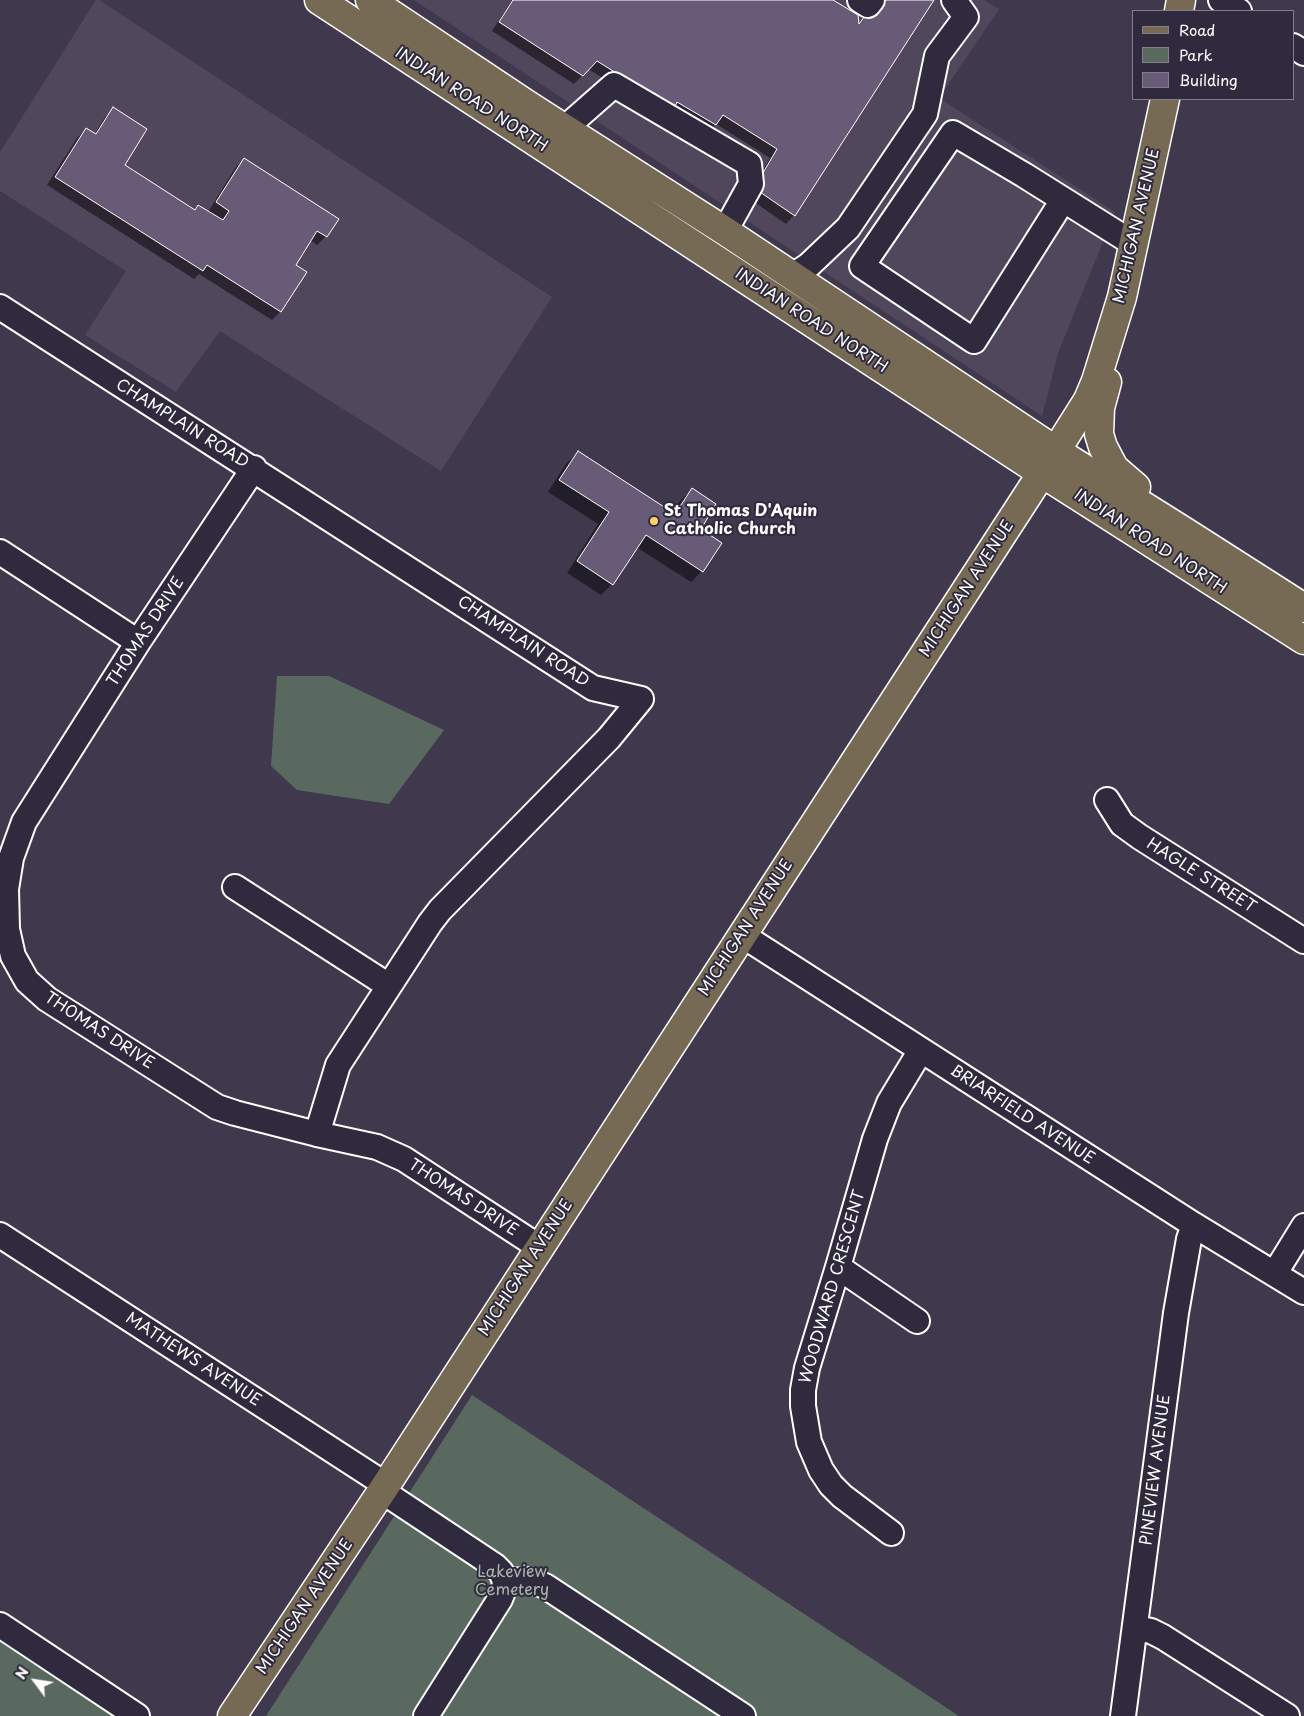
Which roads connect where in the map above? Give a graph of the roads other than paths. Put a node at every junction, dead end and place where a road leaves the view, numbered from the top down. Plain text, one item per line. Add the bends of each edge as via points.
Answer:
1 (319, 0) edge
2 (370, 0) edge
3 (860, 0) edge
4 (872, 0) edge
5 (954, 0) edge
6 (1221, 0) edge
7 (1237, 10) edge
8 (1165, 100) edge
9 (925, 114) junction
10 (564, 129) junction
11 (953, 133) junction
12 (1063, 200) junction
13 (725, 231) junction
14 (1134, 244) junction
15 (830, 246) junction
16 (862, 266) junction
17 (793, 276) junction
18 (1122, 297) junction
19 (0, 307) edge
20 (1049, 462) junction
21 (254, 468) junction
22 (1185, 532) junction
23 (0, 552) edge
24 (1304, 608) edge
25 (1304, 640) edge
26 (138, 642) junction
27 (1107, 800) dead end
28 (235, 887) dead end
29 (742, 935) junction
30 (1304, 941) edge
31 (389, 986) junction
32 (921, 1050) junction
33 (317, 1134) junction
34 (1194, 1225) junction
35 (1304, 1226) edge
36 (0, 1235) edge
37 (539, 1248) junction
38 (838, 1267) junction
39 (1275, 1273) junction
40 (1304, 1292) edge
41 (917, 1321) dead end
42 (384, 1488) junction
43 (891, 1533) dead end
44 (505, 1581) junction
45 (0, 1625) edge
46 (1136, 1628) junction
47 (430, 1715) edge
48 (136, 1716) edge
49 (232, 1716) edge
50 (743, 1716) edge
51 (1123, 1716) edge
52 (1287, 1716) edge

1 - 20 main road, INDIAN ROAD NORTH
2 - 10 main road, INDIAN ROAD NORTH
3 - 4 street via 868,5
5 - 9 street via 966,16 937,56
6 - 7 street
8 - 14 main road, MICHIGAN AVENUE
9 - 11 street
9 - 15 street via 848,228
10 - 13 main road, INDIAN ROAD NORTH
10 - 13 street via 614,85 749,164 751,184
11 - 12 street
11 - 16 street
12 - 14 street
12 - 16 street via 974,341
13 - 17 main road, INDIAN ROAD NORTH
14 - 18 main road, MICHIGAN AVENUE
15 - 16 street
15 - 17 street
17 - 20 main road, INDIAN ROAD NORTH
18 - 20 main road, MICHIGAN AVENUE via 1092,392
18 - 22 main road via 1120,339 1102,395 1099,434 1114,468
19 - 21 street, CHAMPLAIN ROAD
20 - 22 main road, INDIAN ROAD NORTH
20 - 25 main road, INDIAN ROAD NORTH
20 - 29 main road, MICHIGAN AVENUE
21 - 26 street, THOMAS DRIVE
21 - 31 street, CHAMPLAIN ROAD via 593,688 641,699 609,738 440,910
22 - 24 main road, INDIAN ROAD NORTH
23 - 26 street
26 - 33 street, THOMAS DRIVE via 24,822 6,889 13,956 27,981 47,999 217,1107
27 - 30 street, HAGLE STREET via 1122,824 1140,837
28 - 31 street
29 - 32 street, BRIARFIELD AVENUE
29 - 37 main road, MICHIGAN AVENUE
31 - 33 street, CHAMPLAIN ROAD via 338,1065
32 - 34 street, BRIARFIELD AVENUE
32 - 38 street, WOODWARD CRESCENT via 882,1118
33 - 37 street, THOMAS DRIVE via 377,1147 404,1159
34 - 39 street, BRIARFIELD AVENUE
34 - 46 street, PINEVIEW AVENUE via 1176,1313
35 - 39 street
36 - 42 street, MATHEWS AVENUE
37 - 42 main road, MICHIGAN AVENUE
38 - 41 street
38 - 43 street, WOODWARD CRESCENT via 803,1390 809,1442 830,1485
39 - 40 street, BRIARFIELD AVENUE
42 - 44 street, MATHEWS AVENUE via 495,1566
42 - 49 main road, MICHIGAN AVENUE
44 - 47 street via 500,1600
44 - 50 street via 529,1580 545,1586
45 - 48 street
46 - 51 street, PINEVIEW AVENUE
46 - 52 street via 1164,1637

